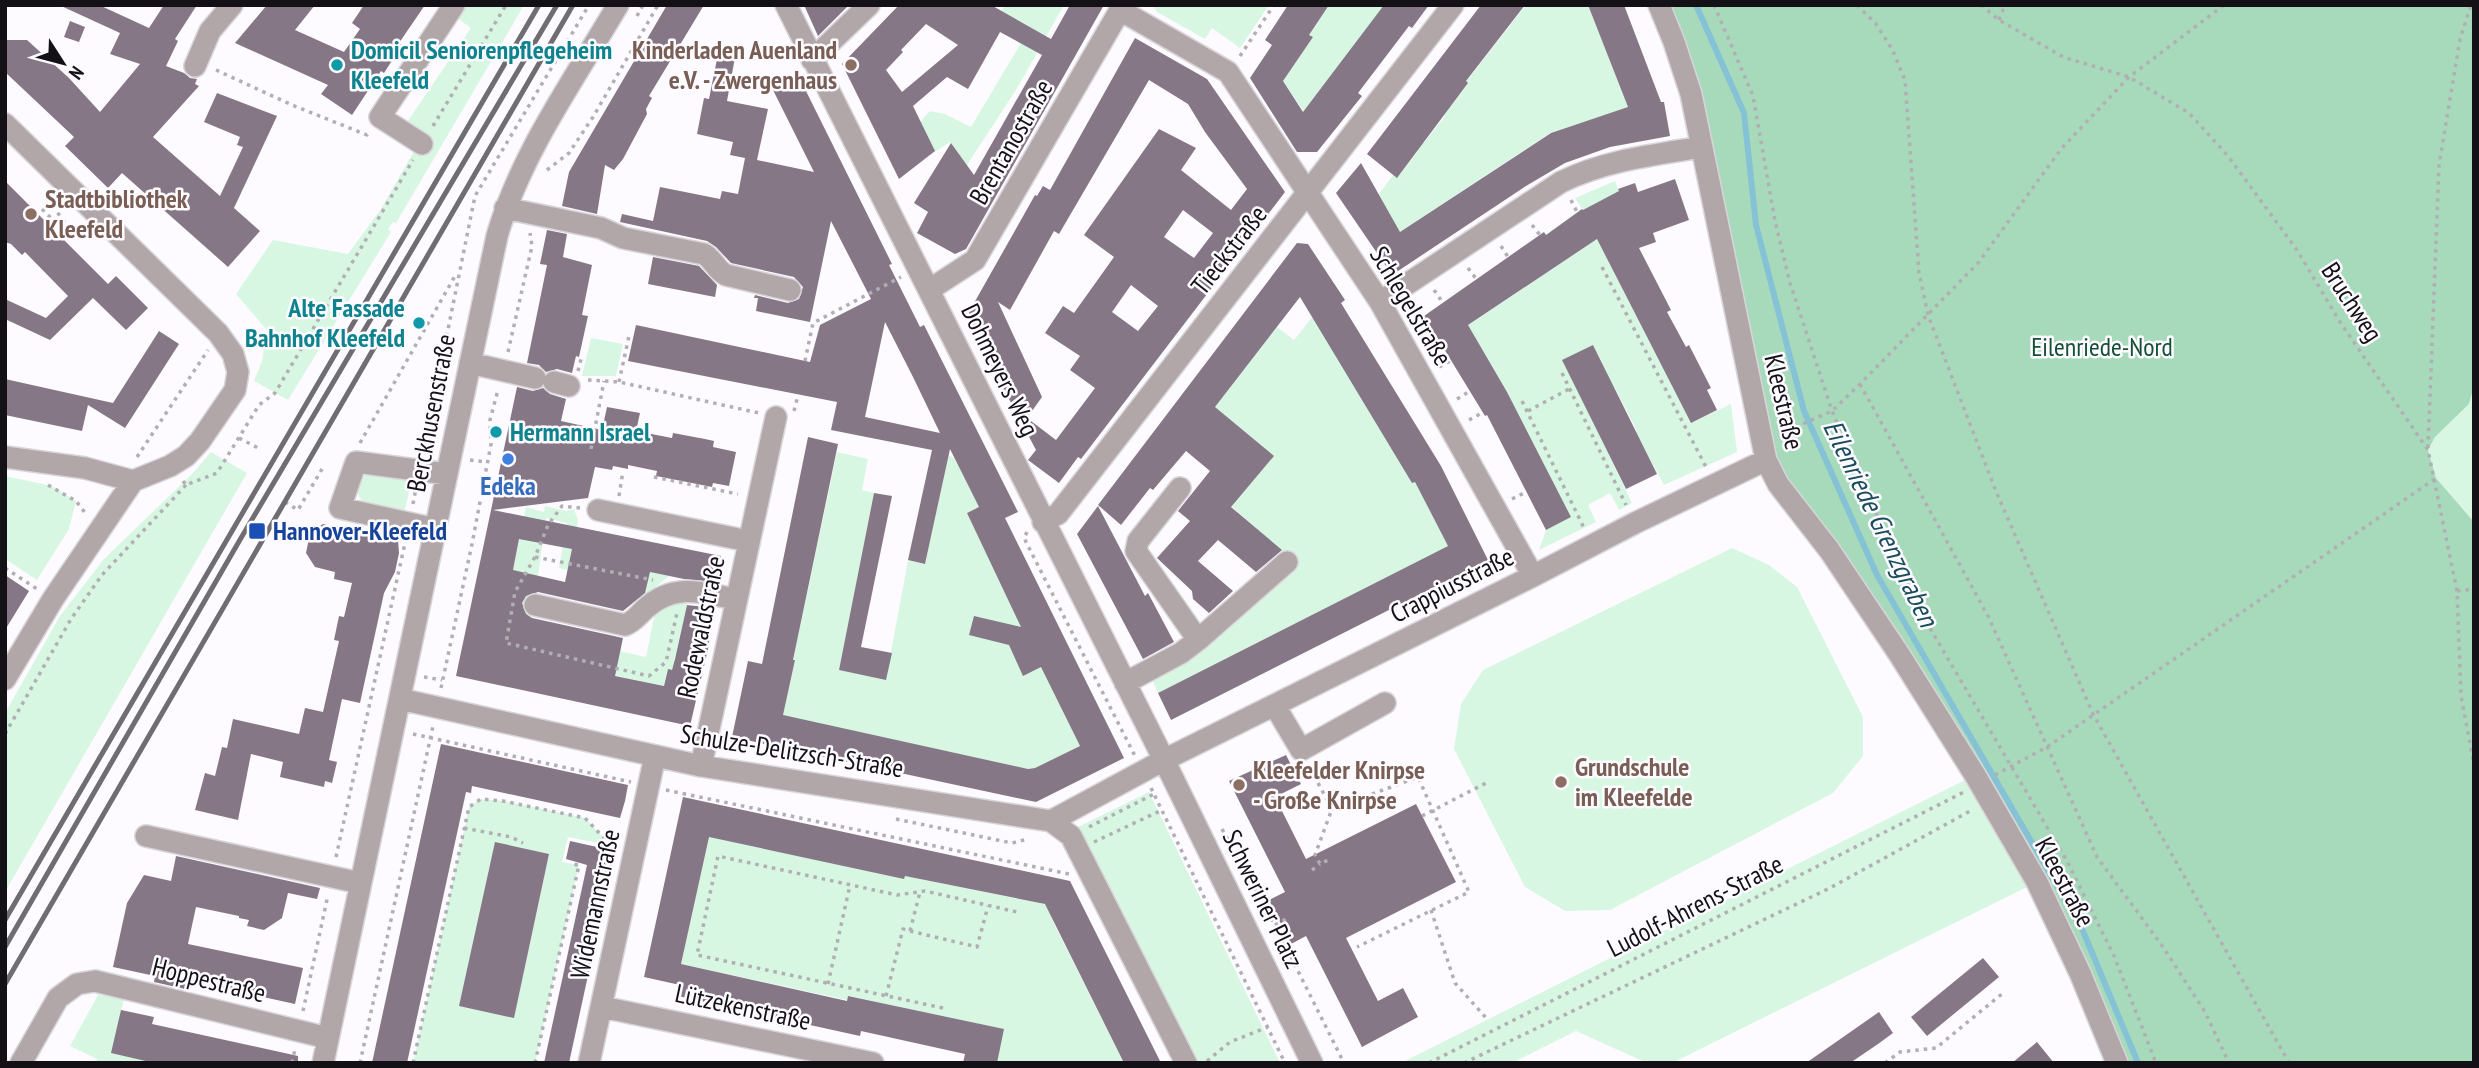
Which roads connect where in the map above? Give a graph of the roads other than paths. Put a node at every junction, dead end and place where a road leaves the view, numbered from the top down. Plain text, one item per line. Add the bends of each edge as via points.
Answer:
1 (232, 5) edge
2 (454, 5) edge
3 (618, 5) edge
4 (786, 5) edge
5 (869, 5) edge
6 (1453, 5) edge
7 (1658, 5) edge
8 (1121, 8) edge
9 (812, 60) junction
10 (196, 64) road end
11 (5, 124) edge
12 (422, 144) road end
13 (1702, 147) junction
14 (1308, 195) junction
15 (505, 208) junction
16 (790, 290) dead end
17 (929, 290) junction
18 (1380, 302) junction
19 (470, 363) junction
20 (559, 382) road end
21 (776, 417) road end
22 (5, 457) edge
23 (1766, 460) junction
24 (447, 474) junction
25 (128, 479) junction
26 (1180, 488) dead end
27 (598, 509) road end
28 (1043, 522) junction
29 (436, 528) junction
30 (748, 541) junction
31 (1287, 562) dead end
32 (1533, 576) junction
33 (736, 599) junction
34 (535, 605) dead end
35 (1198, 640) junction
36 (5, 679) edge
37 (1125, 683) junction
38 (400, 699) junction
39 (1385, 703) dead end
40 (1275, 706) junction
41 (655, 757) junction
42 (1164, 760) junction
43 (701, 766) junction
44 (1051, 821) junction
45 (146, 836) dead end
46 (360, 883) junction
47 (602, 1007) junction
48 (328, 1038) junction
49 (21, 1063) edge
50 (323, 1063) edge
51 (589, 1063) edge
52 (873, 1063) edge
53 (1186, 1063) edge
54 (1312, 1063) edge
55 (2117, 1063) edge

1 - 10 street via 210,31
2 - 12 street via 380,117
3 - 15 street, Berckhusenstraße via 528,157
4 - 9 street, Dohmeyers Weg
5 - 9 street
6 - 14 street, Tieckstraße
7 - 13 street, Kleestraße via 1691,94
8 - 14 street, Schlegelstraße via 1228,72
8 - 17 street, Brentanostraße via 975,260
9 - 17 street, Dohmeyers Weg
11 - 25 street via 218,333 233,354 238,372 235,390 200,441 170,466
13 - 18 street via 1588,169
13 - 23 street, Kleestraße
14 - 18 street, Schlegelstraße
14 - 28 street, Tieckstraße via 1058,514
15 - 16 street via 704,254 726,275
15 - 19 street, Berckhusenstraße
17 - 28 street, Dohmeyers Weg
18 - 32 street, Schlegelstraße
19 - 20 street
19 - 24 street, Berckhusenstraße
21 - 30 street, Rodewaldstraße
22 - 25 street
23 - 32 street, Crappiusstraße
23 - 55 street, Kleestraße via 1778,484 1830,551 1906,665 2037,882
24 - 29 street, Berckhusenstraße
24 - 29 street via 356,462 340,508
25 - 36 street
26 - 35 street via 1138,541 1136,551
27 - 30 street, Rodewaldstraße
28 - 37 street, Dohmeyers Weg
29 - 38 street, Berckhusenstraße
30 - 33 street, Rodewaldstraße
31 - 35 street
32 - 40 street, Crappiusstraße
33 - 34 street via 684,590 662,597 625,625
33 - 43 street, Rodewaldstraße
35 - 37 street
37 - 42 street, Dohmeyers Weg
38 - 41 street, Schulze-Delitzsch-Straße
38 - 46 street, Berckhusenstraße
39 - 40 street via 1301,750
40 - 42 street, Crappiusstraße
41 - 43 street, Schulze-Delitzsch-Straße
41 - 47 street, Widemannstraße
42 - 44 street
42 - 54 street, Schweriner Platz
43 - 44 street, Schulze-Delitzsch-Straße
44 - 53 street via 1075,843
45 - 46 street
46 - 48 street, Berckhusenstraße
47 - 51 street, Widemannstraße
47 - 52 street, Lützekenstraße
48 - 49 street, Hoppestraße via 95,981 77,984 58,998
48 - 50 street, Berckhusenstraße

